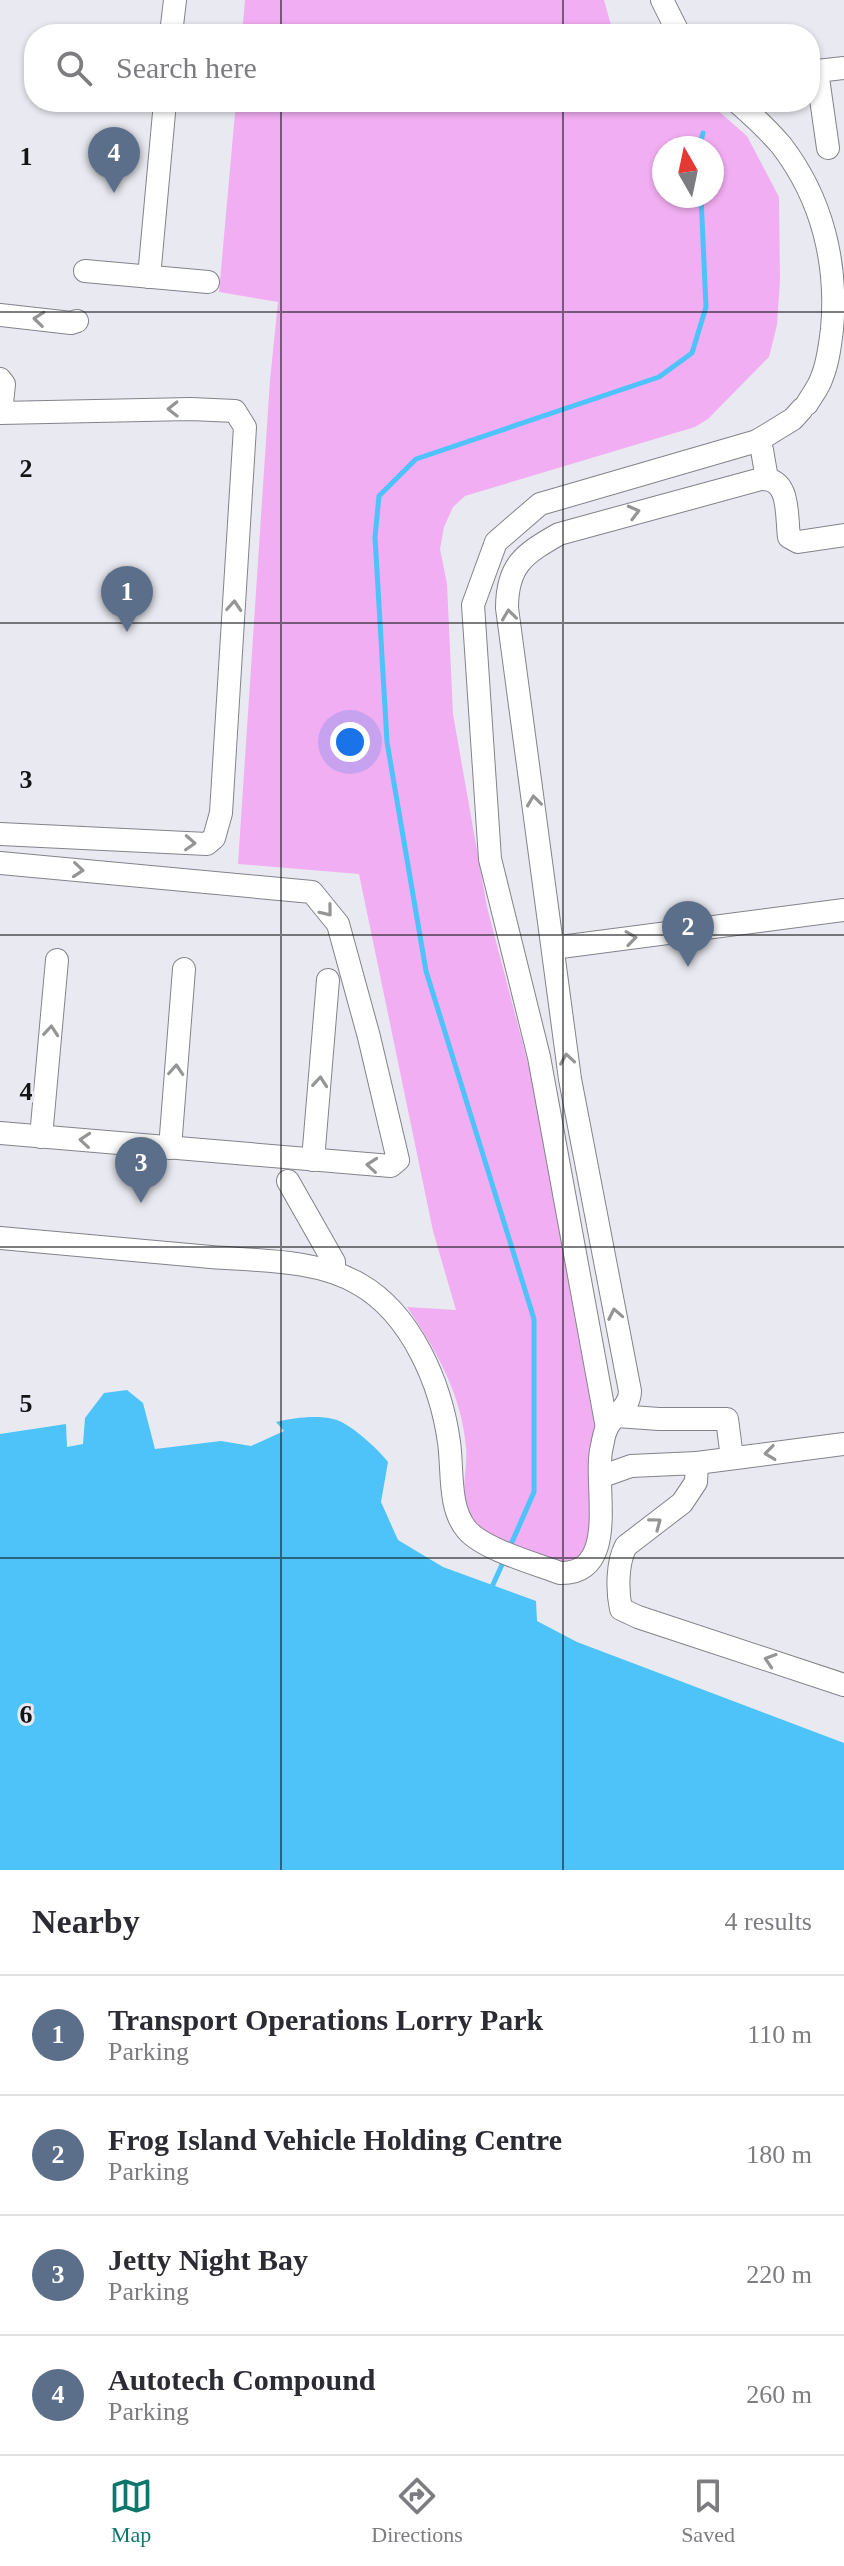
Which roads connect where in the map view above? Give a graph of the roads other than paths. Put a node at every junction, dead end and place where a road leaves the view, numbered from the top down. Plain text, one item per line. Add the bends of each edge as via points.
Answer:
1 (175, 0) edge
2 (662, 0) edge
3 (172, 24) edge
4 (674, 24) edge
5 (844, 68) edge
6 (820, 71) edge
7 (820, 92) edge
8 (164, 112) edge
9 (747, 112) edge
10 (828, 148) dead end
11 (85, 271) dead end
12 (149, 277) junction
13 (208, 282) dead end
14 (0, 315) edge
15 (77, 321) dead end
16 (0, 379) edge
17 (1, 413) edge
18 (757, 441) junction
19 (767, 479) junction
20 (844, 535) edge
21 (0, 834) edge
22 (0, 863) edge
23 (844, 910) edge
24 (553, 948) junction
25 (57, 960) dead end
26 (184, 969) dead end
27 (328, 980) dead end
28 (0, 1133) edge
29 (41, 1137) junction
30 (170, 1148) junction
31 (313, 1160) junction
32 (288, 1181) dead end
33 (0, 1238) edge
34 (334, 1272) junction
35 (612, 1422) junction
36 (844, 1444) edge
37 (732, 1458) junction
38 (697, 1463) junction
39 (600, 1477) junction
40 (844, 1685) edge

1 - 3 street
2 - 4 street
5 - 6 street
7 - 10 street
8 - 12 street
9 - 18 street via 780,145 805,182 822,220 834,301 823,377 793,419
11 - 12 street
12 - 13 street
15 -> 14 street
16 - 17 street
21 -> 17 street via 207,844 214,838 221,813 245,427 235,411
18 - 19 street
18 - 35 street via 540,504 496,542 473,605 490,859 539,1057
19 - 20 street via 780,484 792,540
24 -> 19 street via 507,608 512,574 520,560 559,534
22 -> 31 street via 312,892 338,924 398,1160 391,1166
24 -> 23 street
35 -> 24 street via 630,1400 630,1391 570,1079
29 -> 25 street
30 -> 26 street
31 -> 27 street
28 - 29 street
30 -> 29 street
30 - 31 street
32 - 34 street via 334,1262
33 - 34 street
34 - 39 street via 373,1292 390,1308 426,1364 442,1407 456,1504 469,1533 560,1573 584,1568 598,1544
35 - 37 street via 727,1419
35 - 39 street via 600,1451
36 -> 37 street
37 - 38 street
38 - 39 street via 631,1466
40 -> 38 street via 621,1609 622,1553 682,1503 696,1482

